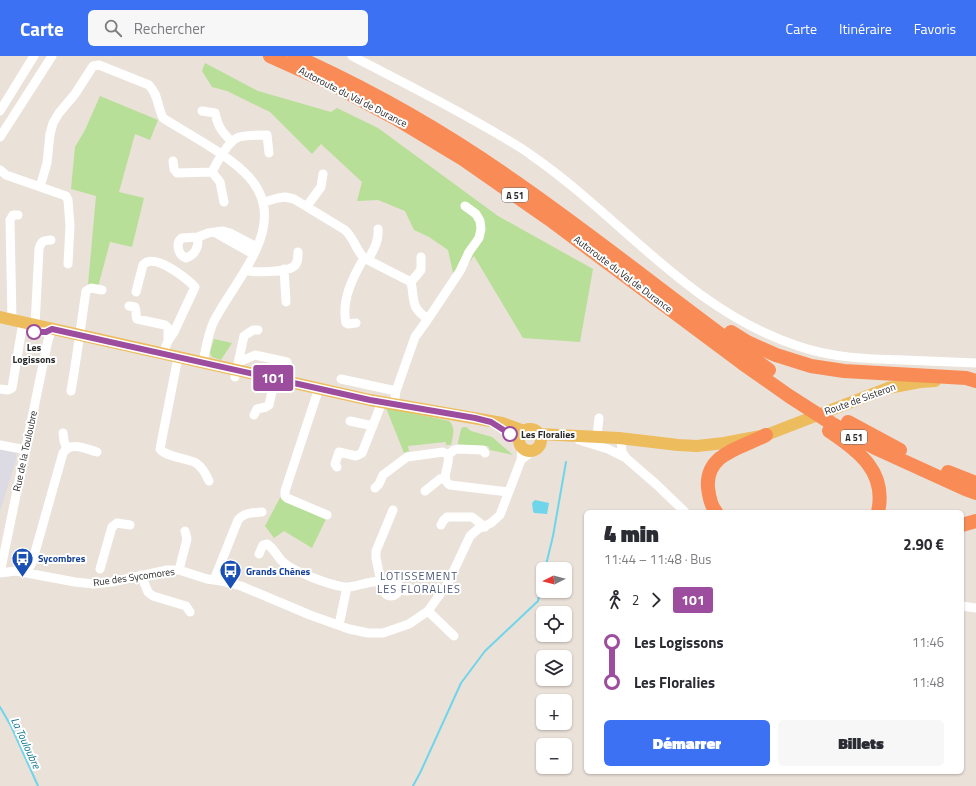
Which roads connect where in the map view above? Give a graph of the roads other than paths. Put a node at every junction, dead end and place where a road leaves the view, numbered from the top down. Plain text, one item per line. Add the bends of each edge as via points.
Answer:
1 (34, 56) edge
2 (52, 56) edge
3 (270, 56) edge
4 (295, 56) edge
5 (352, 56) edge
6 (0, 111) edge
7 (202, 111) dead end
8 (3, 127) edge
9 (0, 137) edge
10 (232, 142) junction
11 (269, 153) dead end
12 (221, 155) junction
13 (173, 161) dead end
14 (212, 172) junction
15 (2, 174) edge
16 (323, 174) dead end
17 (516, 182) junction
18 (40, 187) junction
19 (224, 202) dead end
20 (264, 202) junction
21 (307, 206) junction
22 (465, 206) dead end
23 (18, 215) dead end
24 (378, 229) dead end
25 (198, 237) dead end
26 (51, 240) dead end
27 (255, 251) junction
28 (298, 252) dead end
29 (421, 257) dead end
30 (366, 259) junction
31 (68, 264) dead end
32 (284, 269) junction
33 (245, 270) junction
34 (411, 282) junction
35 (102, 290) dead end
36 (136, 292) dead end
37 (286, 302) dead end
38 (129, 306) dead end
39 (0, 317) edge
40 (428, 320) junction
41 (18, 321) junction
42 (356, 324) dead end
43 (35, 325) junction
44 (52, 329) junction
45 (258, 330) dead end
46 (79, 334) junction
47 (168, 341) junction
48 (163, 353) junction
49 (178, 357) junction
50 (203, 362) junction
51 (287, 362) dead end
52 (742, 363) junction
53 (976, 363) edge
54 (237, 370) junction
55 (275, 378) junction
56 (341, 379) dead end
57 (976, 381) edge
58 (976, 384) edge
59 (319, 388) junction
60 (0, 389) edge
61 (71, 391) dead end
62 (396, 391) junction
63 (388, 403) junction
64 (254, 415) dead end
65 (599, 418) dead end
66 (350, 421) dead end
67 (373, 426) junction
68 (63, 433) dead end
69 (556, 435) junction
70 (766, 435) junction
71 (597, 437) junction
72 (540, 438) junction
73 (620, 438) junction
74 (524, 443) junction
75 (0, 445) edge
76 (67, 448) junction
77 (26, 450) junction
78 (97, 452) dead end
79 (485, 453) dead end
80 (448, 455) junction
81 (627, 458) junction
82 (337, 467) dead end
83 (445, 478) junction
84 (209, 481) dead end
85 (976, 483) edge
86 (375, 488) dead end
87 (425, 491) dead end
88 (508, 492) junction
89 (976, 493) edge
90 (393, 510) dead end
91 (683, 510) edge
92 (715, 510) edge
93 (878, 510) edge
94 (262, 512) dead end
95 (327, 515) dead end
96 (976, 521) edge
97 (964, 524) edge
98 (130, 525) dead end
99 (441, 525) dead end
100 (484, 527) junction
101 (185, 531) dead end
102 (258, 554) dead end
103 (2, 563) junction
104 (179, 570) junction
105 (16, 571) junction
106 (0, 573) edge
107 (31, 574) junction
108 (141, 575) junction
109 (214, 580) junction
110 (382, 582) junction
111 (98, 583) junction
112 (347, 587) junction
113 (411, 589) dead end
114 (964, 606) edge
115 (976, 608) edge
116 (428, 611) junction
117 (190, 612) dead end
118 (339, 625) junction
119 (454, 636) dead end

1 - 6 street
2 - 8 street
3 - 52 highway, Autoroute du Val de Durance / A 51 via 330,83 463,159 549,219
4 - 17 highway, Autoroute du Val de Durance / A 51 via 418,119
5 - 53 street via 436,99 531,154 573,186 699,294 752,328 799,347 845,357
7 - 10 street via 215,113 217,123
8 - 9 street
10 - 11 street via 238,137 267,136
10 - 12 street
12 - 14 street
12 - 18 street via 163,118 149,85 99,65 93,66 53,123 47,163
12 - 20 street via 244,172 257,187
13 - 14 street via 177,173
14 - 19 street via 220,182
15 - 18 street
16 - 21 street via 321,187
17 - 57 highway via 556,206 724,328 776,355 811,366 844,371 951,376
17 - 85 highway, Autoroute du Val de Durance / A 51 via 792,387 895,448
18 - 31 street via 63,194 68,200
20 - 21 street via 285,197
20 - 27 street via 264,232
21 - 30 street via 345,230 359,253
22 - 40 street via 476,214 480,221 479,238
23 - 41 street via 13,215 10,220
24 - 30 street via 377,244
25 - 27 street via 215,232
26 - 43 street via 40,243
27 - 33 street
28 - 32 street via 294,267
29 - 34 street via 421,270
30 - 34 street
30 - 42 street via 351,282 344,311 346,323
32 - 33 street via 254,272
32 - 37 street
33 - 50 street via 214,322
34 - 40 street via 414,305 418,313
35 - 46 street via 91,288 86,291
36 - 47 street via 143,265 150,260 166,266 195,287
38 - 47 street via 136,308 136,319 165,325 169,333
39 - 41 main road
40 - 62 street via 415,337
41 - 43 main road
41 - 60 street via 12,388
43 - 44 main road
44 - 46 main road
44 - 77 street, Rue de la Touloubre
45 - 54 street via 244,336
46 - 48 main road
46 - 61 street
47 - 48 street
48 - 49 main road
49 - 50 main road
49 - 84 street via 160,449 164,453 195,463
50 - 54 main road
51 - 54 street via 255,355
52 - 89 highway, Autoroute du Val de Durance / A 51 via 831,423 875,448
52 - 93 highway via 768,388 840,439 864,460 875,474 880,487
54 - 55 main road
55 - 59 main road
55 - 64 street via 269,405 256,409
56 - 62 street
58 - 70 main road, Route de Sisteron via 953,381 920,382 888,388
59 - 63 main road
59 - 95 street via 285,496
62 - 63 street
63 - 67 street
63 - 74 main road via 491,422
65 - 71 street
66 - 67 street
67 - 82 street via 362,453 356,456 340,452 335,464
68 - 76 street
69 - 71 main road, Route de Sisteron
69 - 72 main road
69 - 81 street via 589,442
70 - 73 main road, Route de Sisteron via 696,446
70 - 92 highway via 724,454 713,465 708,486
71 - 73 main road, Route de Sisteron
72 - 74 main road via 538,447
72 - 74 main road via 530,429
73 - 81 street via 622,452
74 - 88 street via 521,460
75 - 77 street
76 - 78 street via 74,446
76 - 107 street via 63,452
77 - 103 street, Rue de la Touloubre
79 - 80 street via 483,450 458,449
80 - 83 street
80 - 86 street via 443,452 407,456 382,475
81 - 91 street
83 - 87 street
83 - 88 street via 450,485
88 - 100 street via 500,515
90 - 110 street via 376,551
94 - 109 street via 240,517
96 - 97 highway
98 - 111 street via 117,523 112,527
99 - 100 street via 447,518 472,517
100 - 116 street via 470,536 448,582
101 - 104 street via 187,538
102 - 112 street via 263,545 267,544 284,563 302,574
103 - 105 street
103 - 106 street, Rue de la Touloubre
104 - 108 street, Rue des Sycomores
104 - 109 street, Rue des Sycomores
105 - 106 street
105 - 107 street, Rue des Sycomores
107 - 111 street, Rue des Sycomores via 75,582
108 - 111 street, Rue des Sycomores
108 - 117 street via 148,592 153,596 186,606
109 - 118 street, Rue des Sycomores via 241,586
110 - 112 street
110 - 113 street via 394,580 398,584 398,590
112 - 118 street
114 - 115 street
116 - 118 street, Rue des Sycomores via 409,624 383,633 349,630
116 - 119 street

